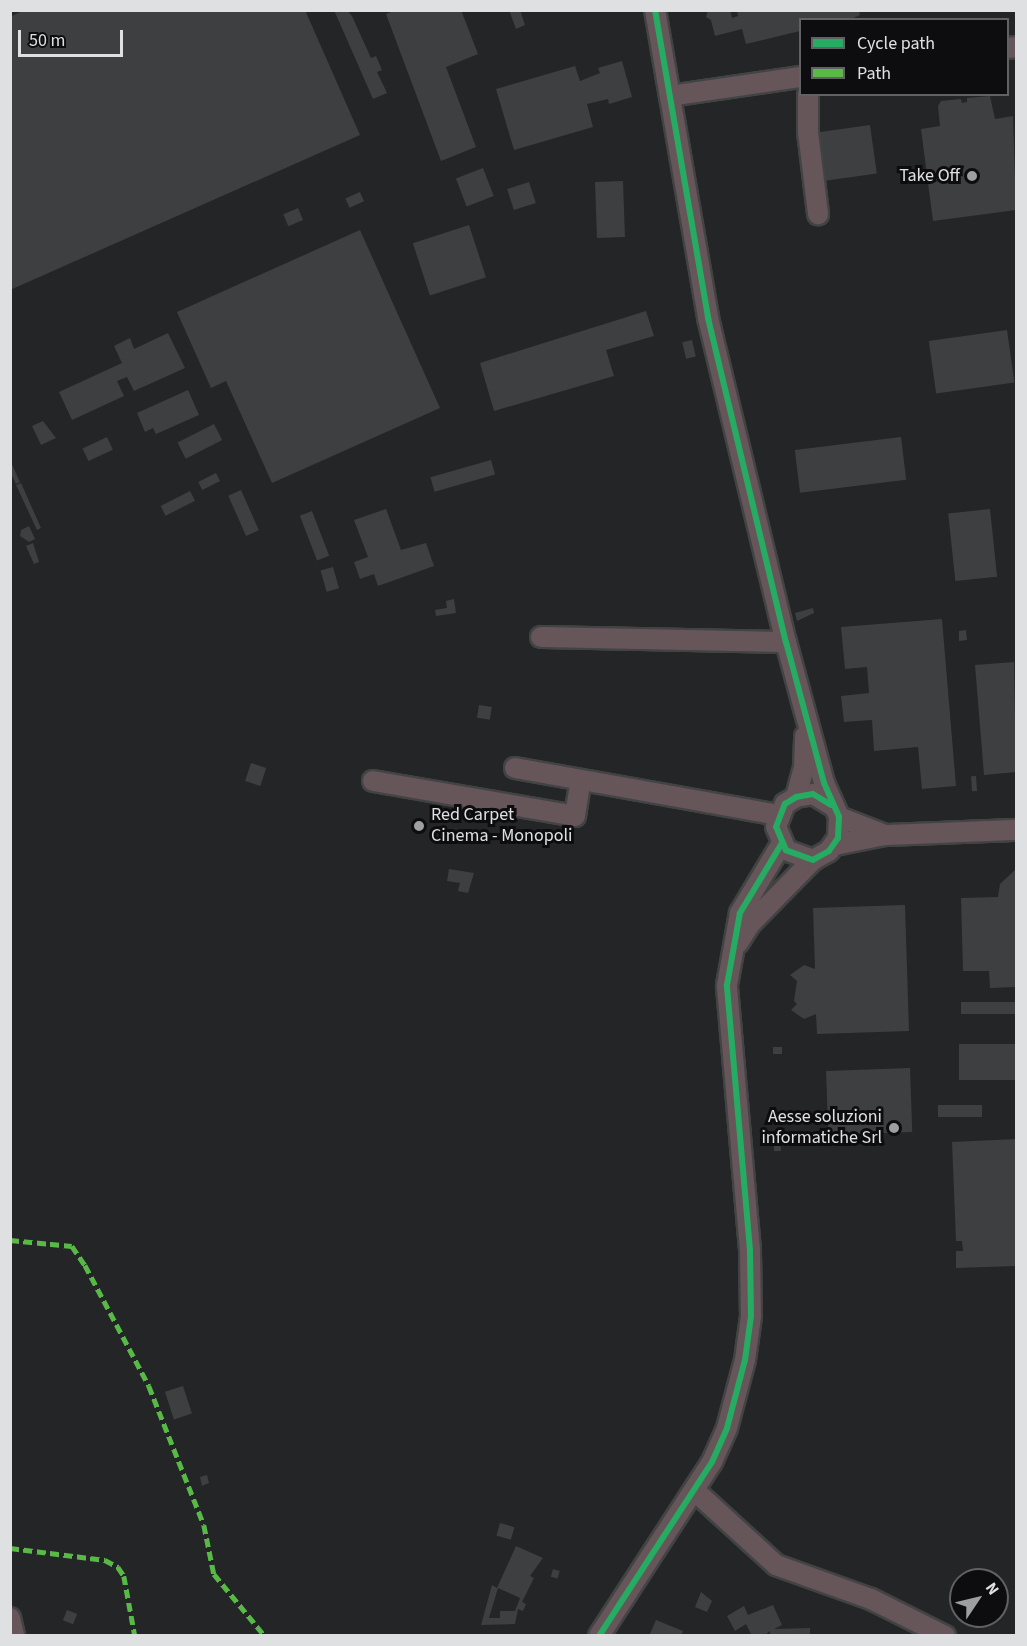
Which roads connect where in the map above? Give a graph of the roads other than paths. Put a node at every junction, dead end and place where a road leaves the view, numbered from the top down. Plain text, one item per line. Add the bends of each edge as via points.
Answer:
1 (655, 10) edge
2 (799, 77) edge
3 (670, 96) junction
4 (808, 96) edge
5 (818, 214) dead end
6 (541, 637) dead end
7 (786, 642) junction
8 (806, 715) junction
9 (515, 768) dead end
10 (581, 780) junction
11 (374, 781) dead end
12 (796, 797) junction
13 (835, 811) junction
14 (778, 816) junction
15 (1017, 830) edge
16 (885, 834) junction
17 (782, 843) junction
18 (835, 845) junction
19 (813, 860) junction
20 (734, 950) junction
21 (695, 1491) junction
22 (10, 1618) edge
23 (14, 1635) edge
24 (599, 1635) edge
25 (945, 1635) edge

1 - 3 street
2 - 3 street
3 - 7 street via 698,273
4 - 5 street
6 - 7 street
7 - 8 street
8 - 12 street via 804,768
8 - 13 street
9 - 10 street
10 - 11 street via 575,816
10 - 14 street
12 - 13 street via 813,794
12 - 14 street
13 - 16 street
13 - 18 street
14 - 17 street via 776,827
15 - 16 street
16 - 18 street
17 - 19 street via 792,854
17 - 20 street via 740,912
18 - 19 street
19 - 20 street via 750,924
20 - 21 street via 727,985 752,1316 727,1428
21 - 24 street via 625,1590
21 - 25 street via 748,1544 776,1565 872,1599
22 - 23 street

